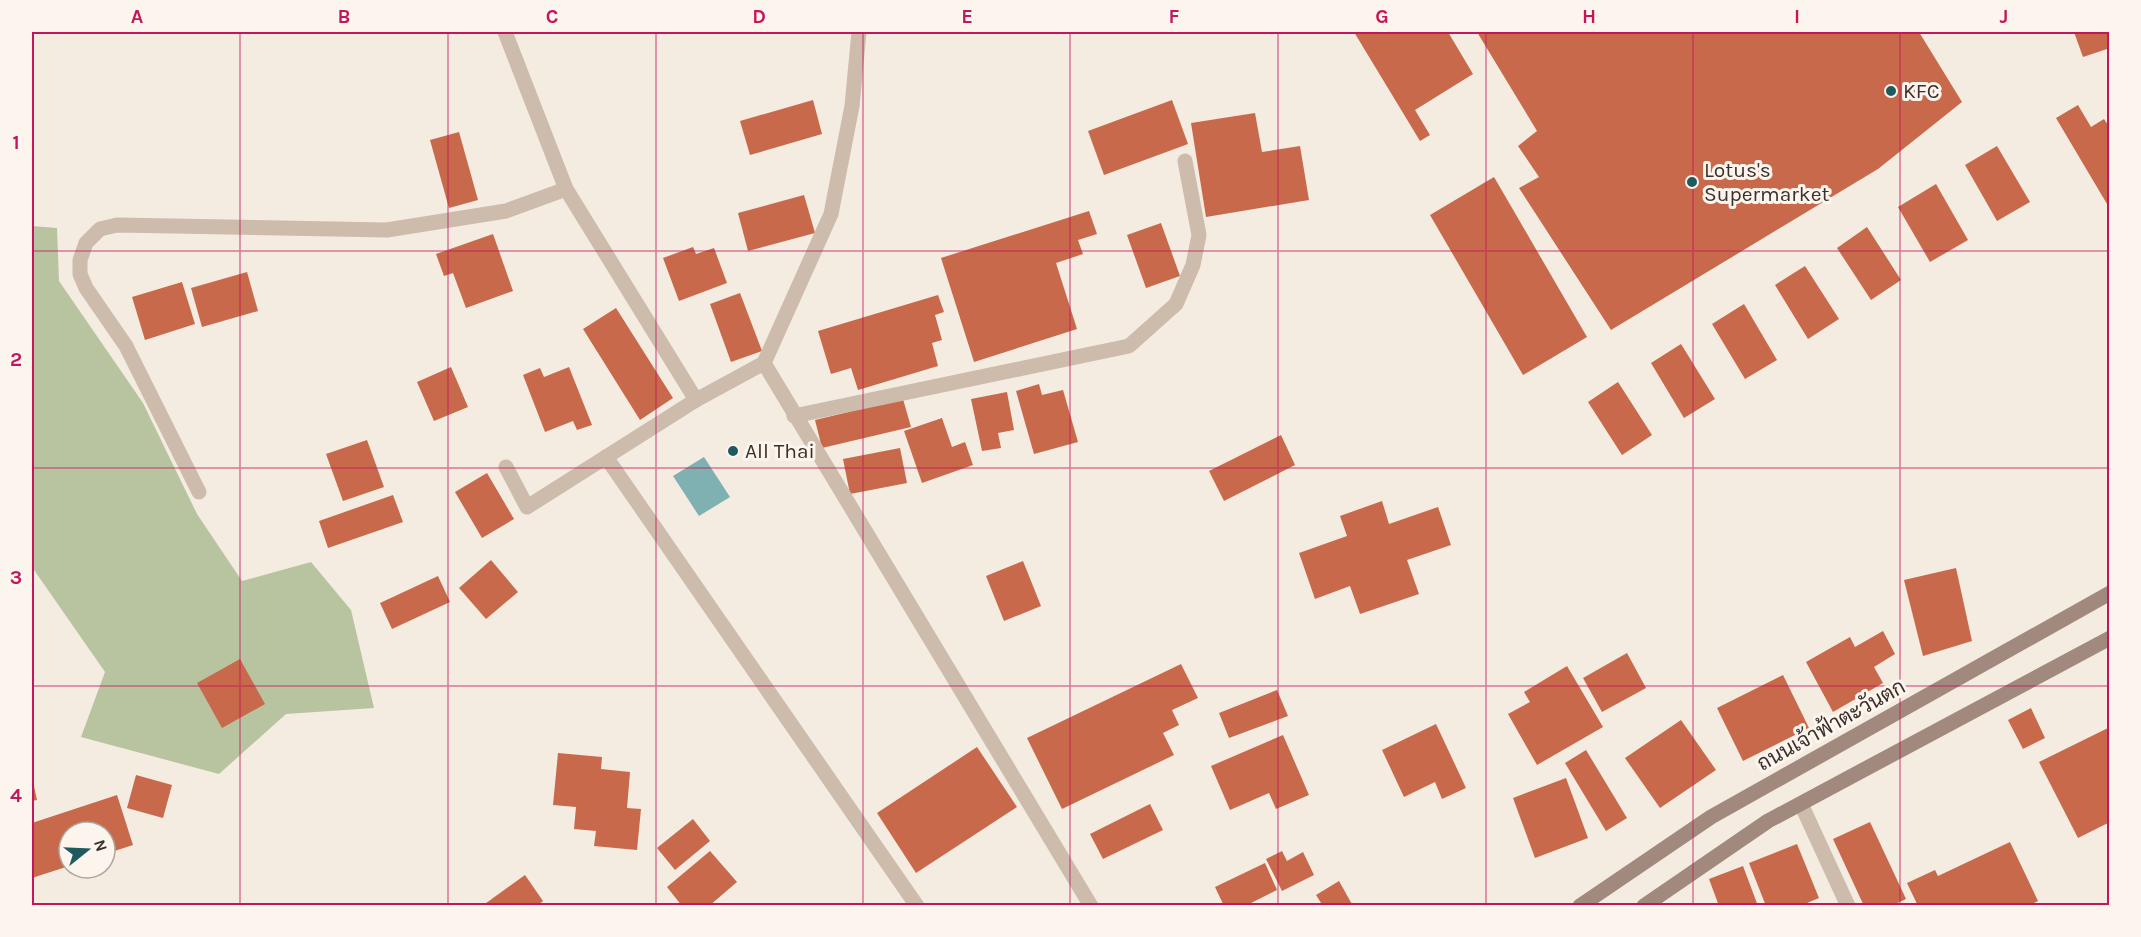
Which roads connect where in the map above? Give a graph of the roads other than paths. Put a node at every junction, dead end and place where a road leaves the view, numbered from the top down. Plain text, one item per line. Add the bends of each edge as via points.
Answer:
1 (504, 32) edge
2 (859, 32) edge
3 (1185, 161) dead end
4 (566, 189) junction
5 (764, 363) junction
6 (696, 400) junction
7 (794, 416) junction
8 (606, 457) junction
9 (506, 467) dead end
10 (199, 492) dead end
11 (2109, 593) edge
12 (2109, 638) edge
13 (1801, 804) junction
14 (917, 906) edge
15 (1090, 906) edge
16 (1580, 906) edge
17 (1644, 906) edge
18 (1848, 906) edge

1 - 4 street
2 - 5 street via 852,106 831,214
3 - 7 street via 1199,235 1193,265 1176,304 1129,346
4 - 6 street
4 - 10 street via 506,211 387,230 127,225 99,229 86,243 80,274 126,346
5 - 6 street
5 - 7 street
6 - 8 street
7 - 15 street
8 - 9 street via 527,507
8 - 14 street
11 - 16 main road, ถนนเจ้าฟ้าตะวันตก via 1711,817
12 - 13 main road
13 - 17 main road via 1768,821
13 - 18 street

